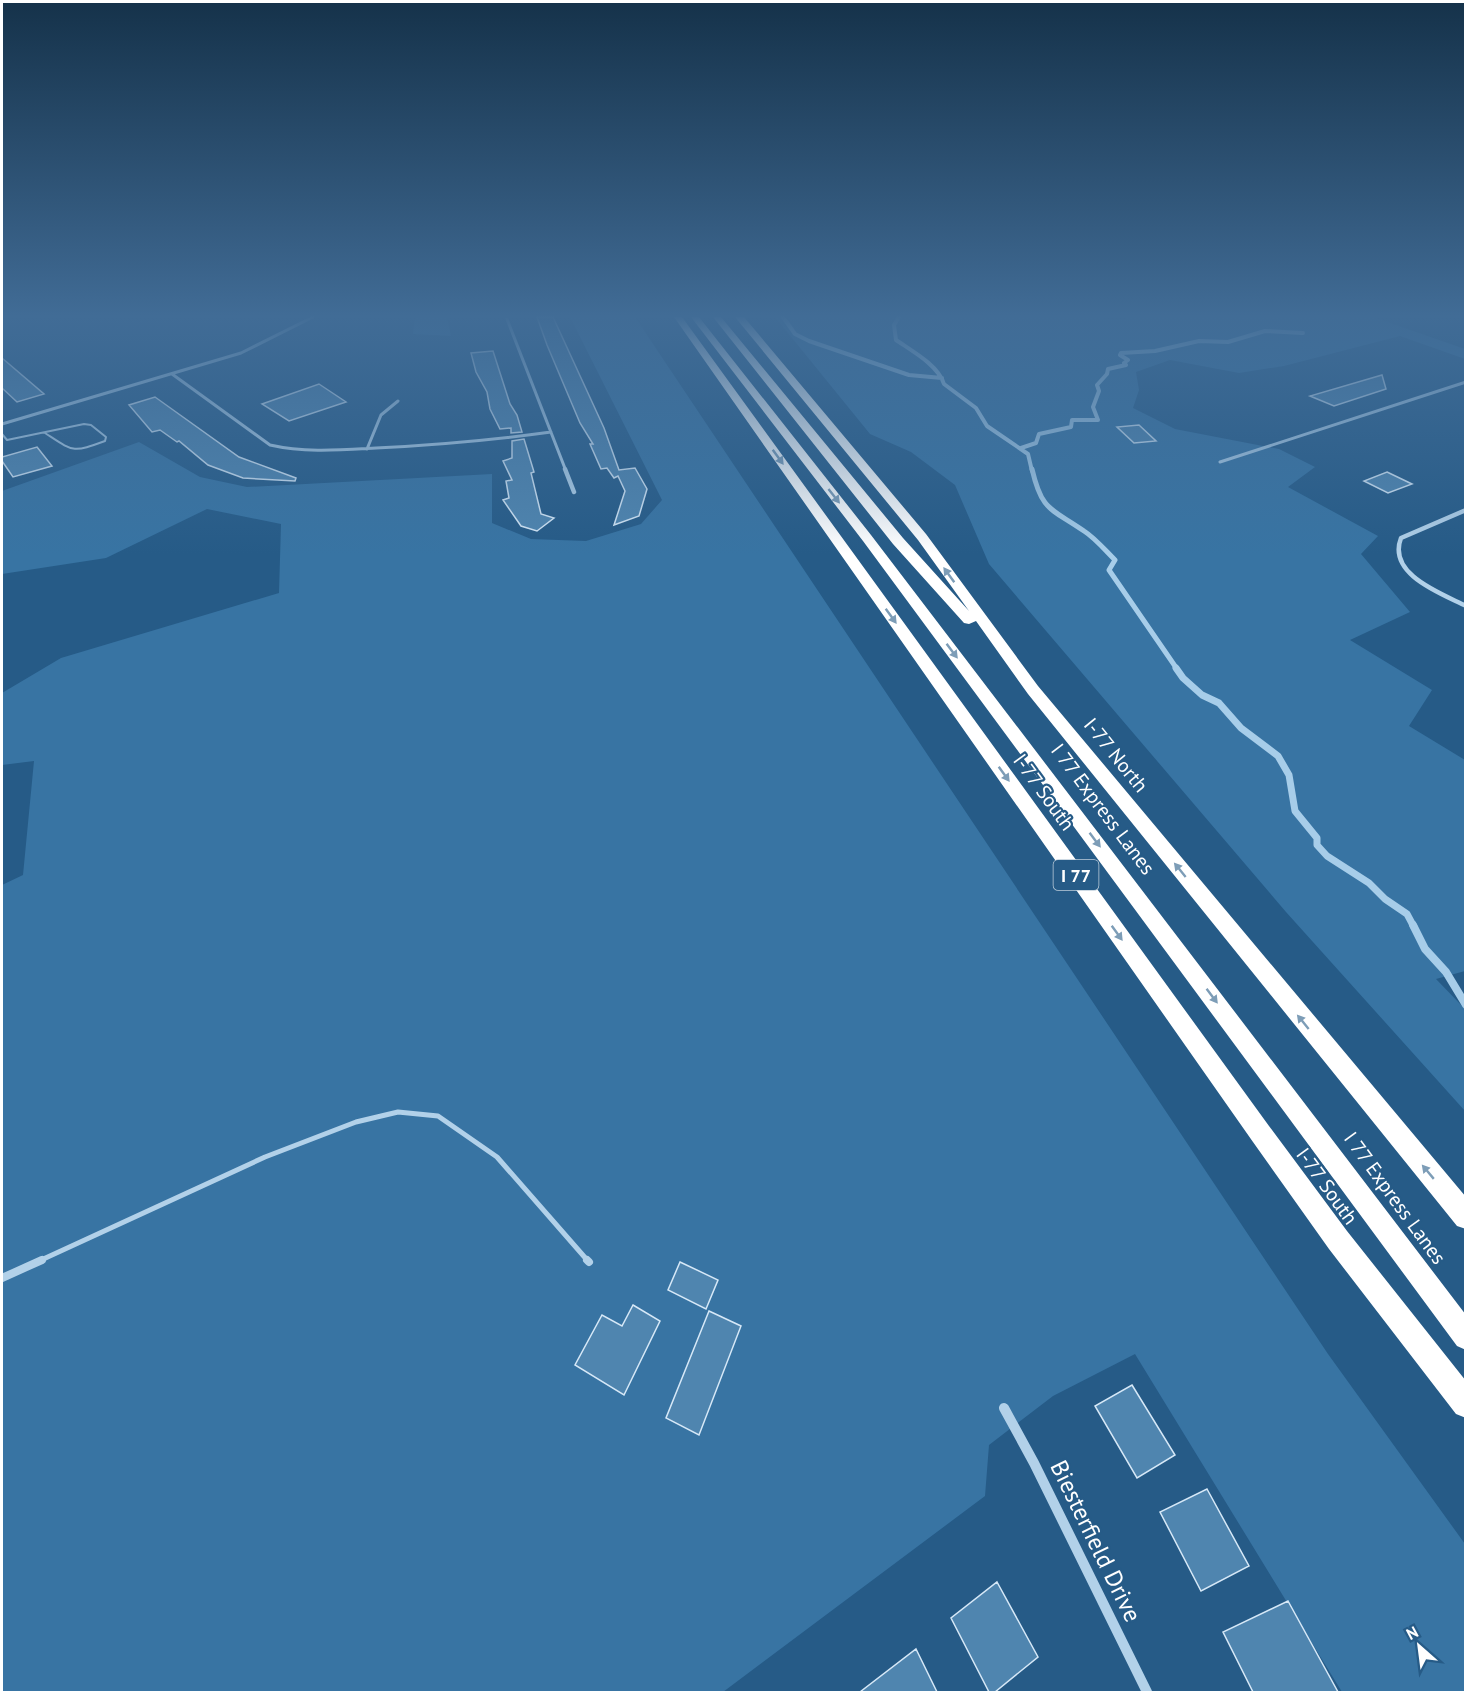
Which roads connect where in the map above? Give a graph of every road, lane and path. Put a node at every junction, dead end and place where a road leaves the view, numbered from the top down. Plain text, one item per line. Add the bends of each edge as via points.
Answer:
1 (97, 396) edge
2 (202, 396) edge
3 (537, 396) edge
4 (734, 396) edge
5 (756, 396) edge
6 (781, 396) edge
7 (805, 396) edge
8 (1423, 396) edge
9 (398, 401) dead end
10 (2, 424) edge
11 (551, 432) junction
12 (45, 433) junction
13 (2, 434) edge
14 (367, 449) junction
15 (1220, 462) dead end
16 (574, 492) dead end
17 (1466, 510) edge
18 (1466, 606) edge
19 (1033, 690) junction
20 (1466, 1216) edge
21 (589, 1262) dead end
22 (2, 1278) edge
23 (1466, 1337) edge
24 (1466, 1404) edge
25 (1004, 1408) dead end
26 (1147, 1692) edge

1 - 10 street
2 - 14 street via 270,445 309,451
3 - 11 street
4 -> 24 highway, I-77 South / I 77 via 1282,1163
5 -> 23 highway, I 77 Express Lanes / I 77
6 - 19 highway via 898,540
19 -> 7 highway, I-77 North via 922,537
8 - 15 street
9 - 14 street via 385,408
11 - 14 street via 468,443
11 - 16 street
12 - 12 lane via 80,423 106,437 105,441 71,450
12 - 13 lane via 7,440
17 - 18 street via 1401,538 1396,544 1398,560 1414,576
20 -> 19 highway, I-77 North
21 - 22 lane via 496,1157 438,1116 398,1112 356,1122 265,1157
25 - 26 street, Biesterfield Drive

